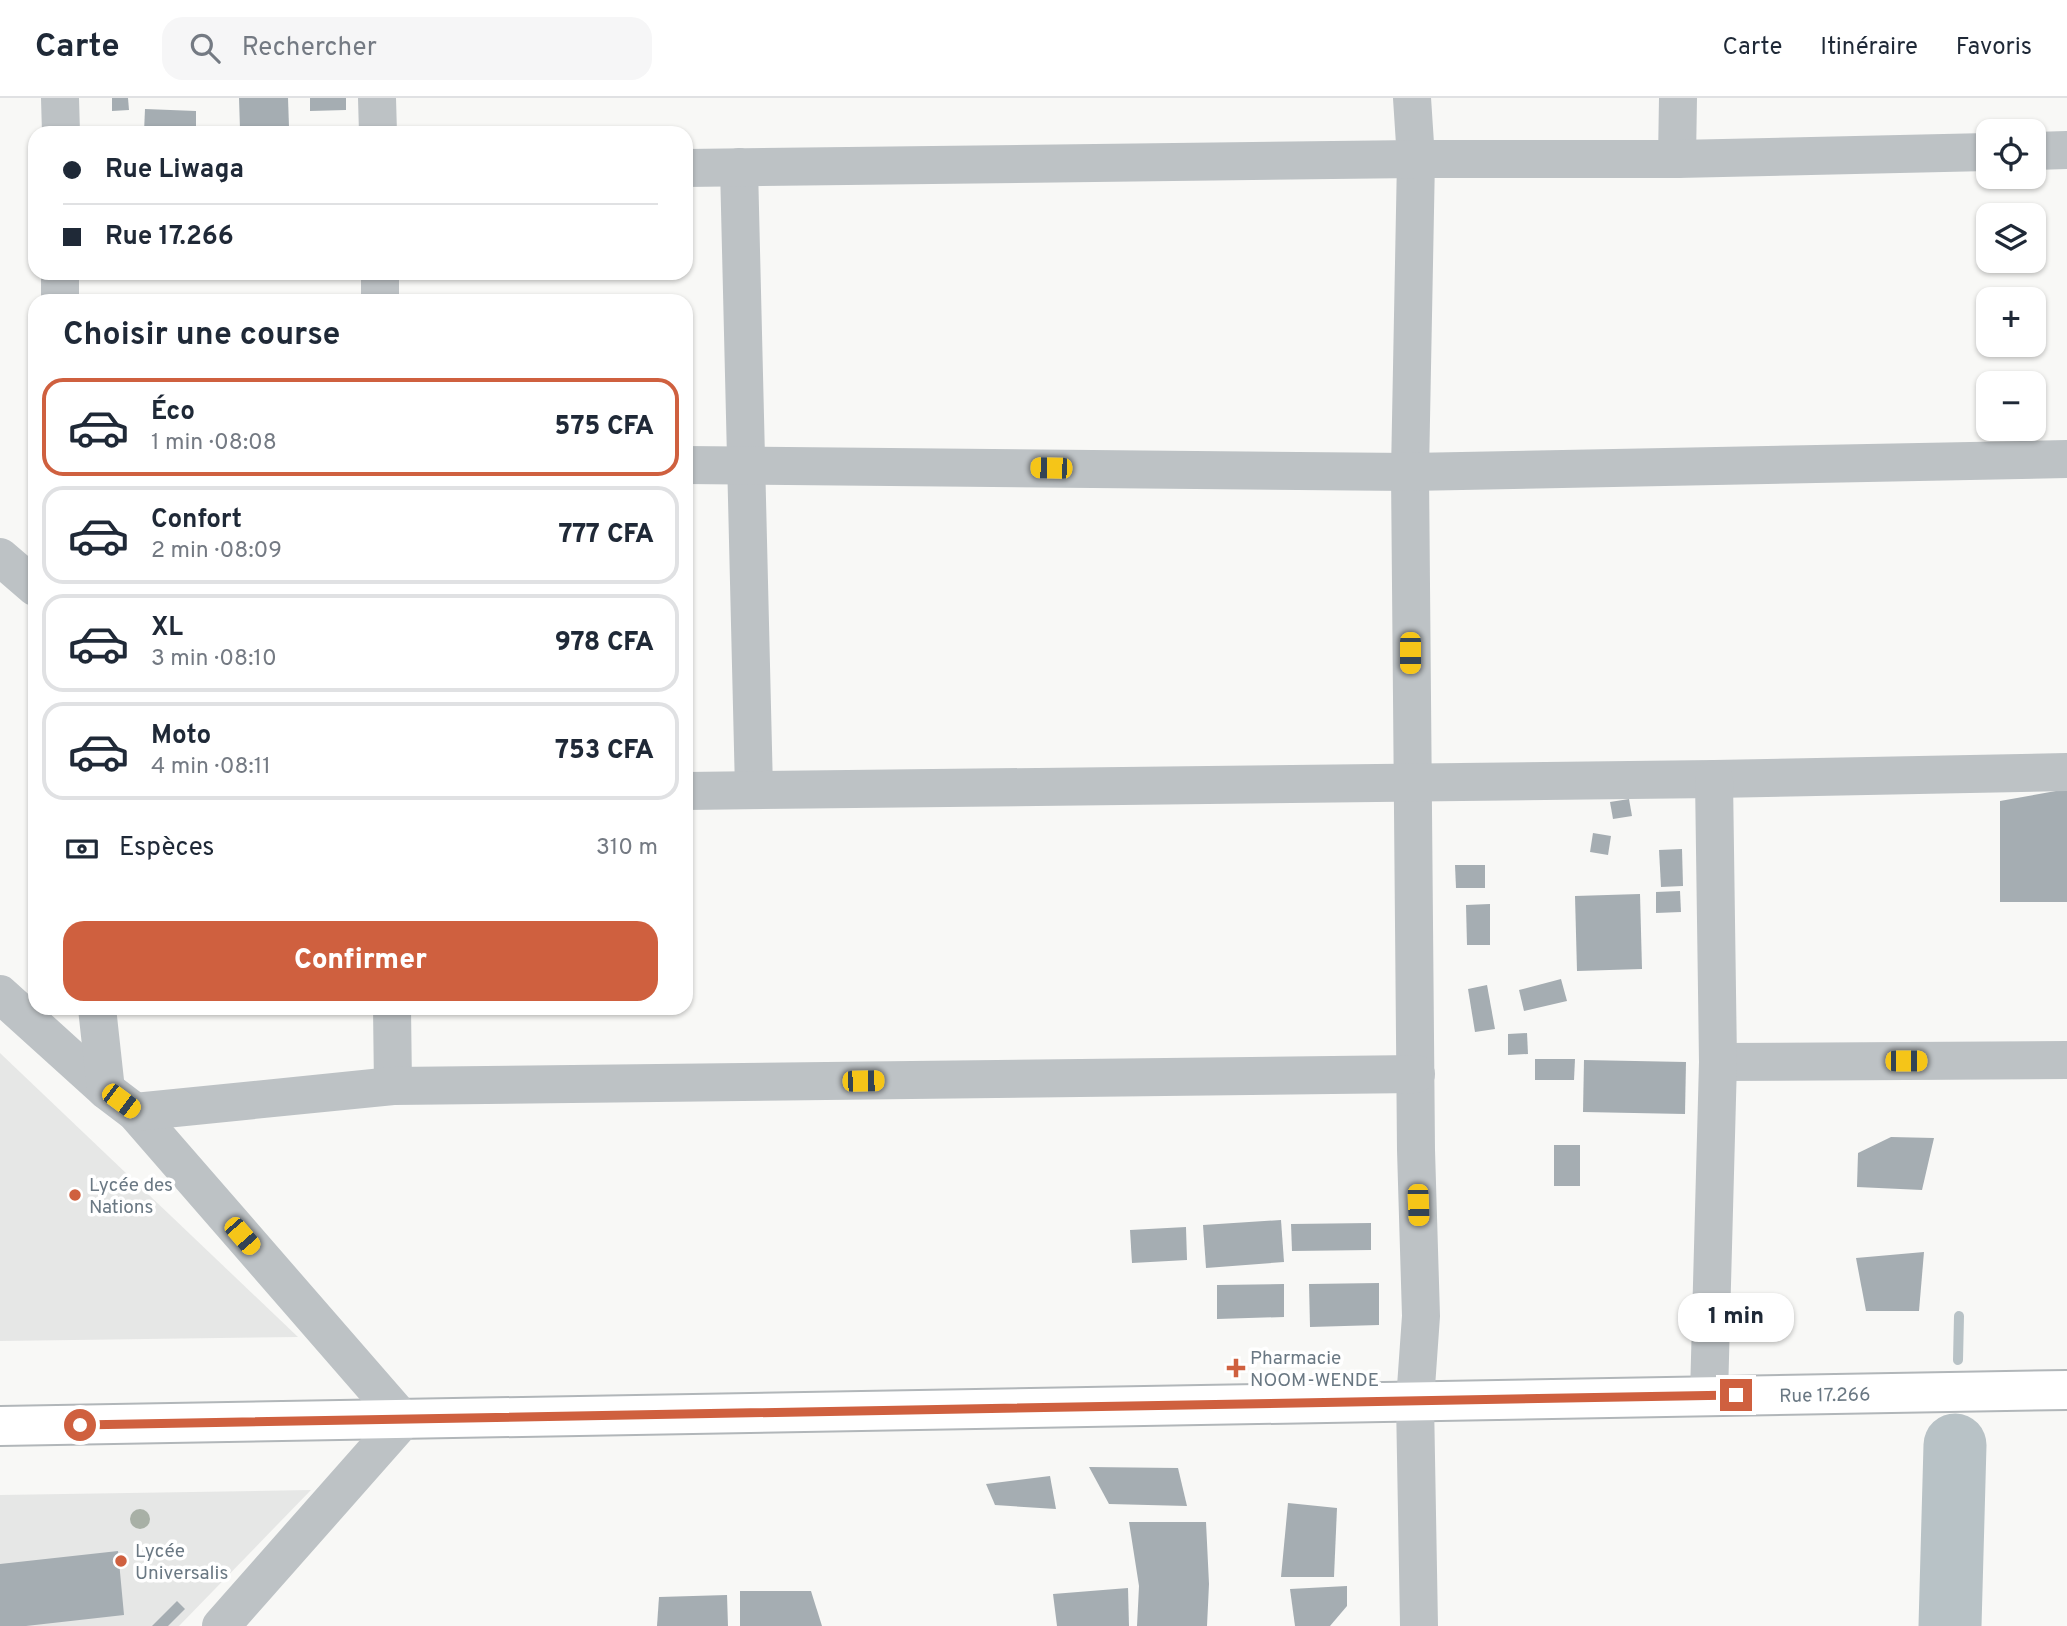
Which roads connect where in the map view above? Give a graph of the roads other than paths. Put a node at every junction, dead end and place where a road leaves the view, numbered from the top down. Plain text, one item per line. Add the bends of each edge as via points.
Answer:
1 (60, 98) edge
2 (377, 98) edge
3 (1412, 98) edge
4 (1678, 98) edge
5 (61, 126) edge
6 (378, 126) edge
7 (2067, 150) edge
8 (2046, 151) edge
9 (1976, 152) edge
10 (1416, 159) junction
11 (1677, 159) junction
12 (739, 167) junction
13 (693, 168) edge
14 (2067, 459) edge
15 (693, 465) edge
16 (747, 465) junction
17 (1410, 472) junction
18 (0, 557) edge
19 (28, 581) edge
20 (2067, 772) edge
21 (1714, 779) junction
22 (1411, 782) junction
23 (754, 790) junction
24 (693, 791) edge
25 (0, 994) edge
26 (98, 1015) edge
27 (392, 1015) edge
28 (2067, 1059) edge
29 (1718, 1062) junction
30 (1416, 1074) junction
31 (393, 1086) junction
32 (106, 1090) junction
33 (135, 1112) junction
34 (2067, 1390) edge
35 (1709, 1395) junction
36 (1415, 1401) junction
37 (403, 1420) junction
38 (0, 1426) edge
39 (221, 1626) edge
40 (1419, 1626) edge

1 - 5 street
2 - 6 street
3 - 10 street
4 - 11 street
7 - 8 street
9 - 11 street
10 - 11 street
10 - 12 street
10 - 17 street
12 - 13 street
12 - 16 street
14 - 17 street
15 - 16 street
16 - 17 street
16 - 23 street
17 - 22 street
18 - 19 street
20 - 21 street
21 - 22 street
21 - 29 street
22 - 23 street
22 - 30 street
23 - 24 street
25 - 32 street
26 - 32 street
27 - 31 street
28 - 29 street
29 - 35 street
30 - 31 street
30 - 36 street via 1421,1316
31 - 33 street
32 - 33 street
33 - 37 street
34 - 35 main road, Rue 17.266
35 - 36 main road, Rue 17.266
36 - 37 main road, Rue 17.266
36 - 40 street
37 - 38 main road, Rue 17.266
37 - 39 street

